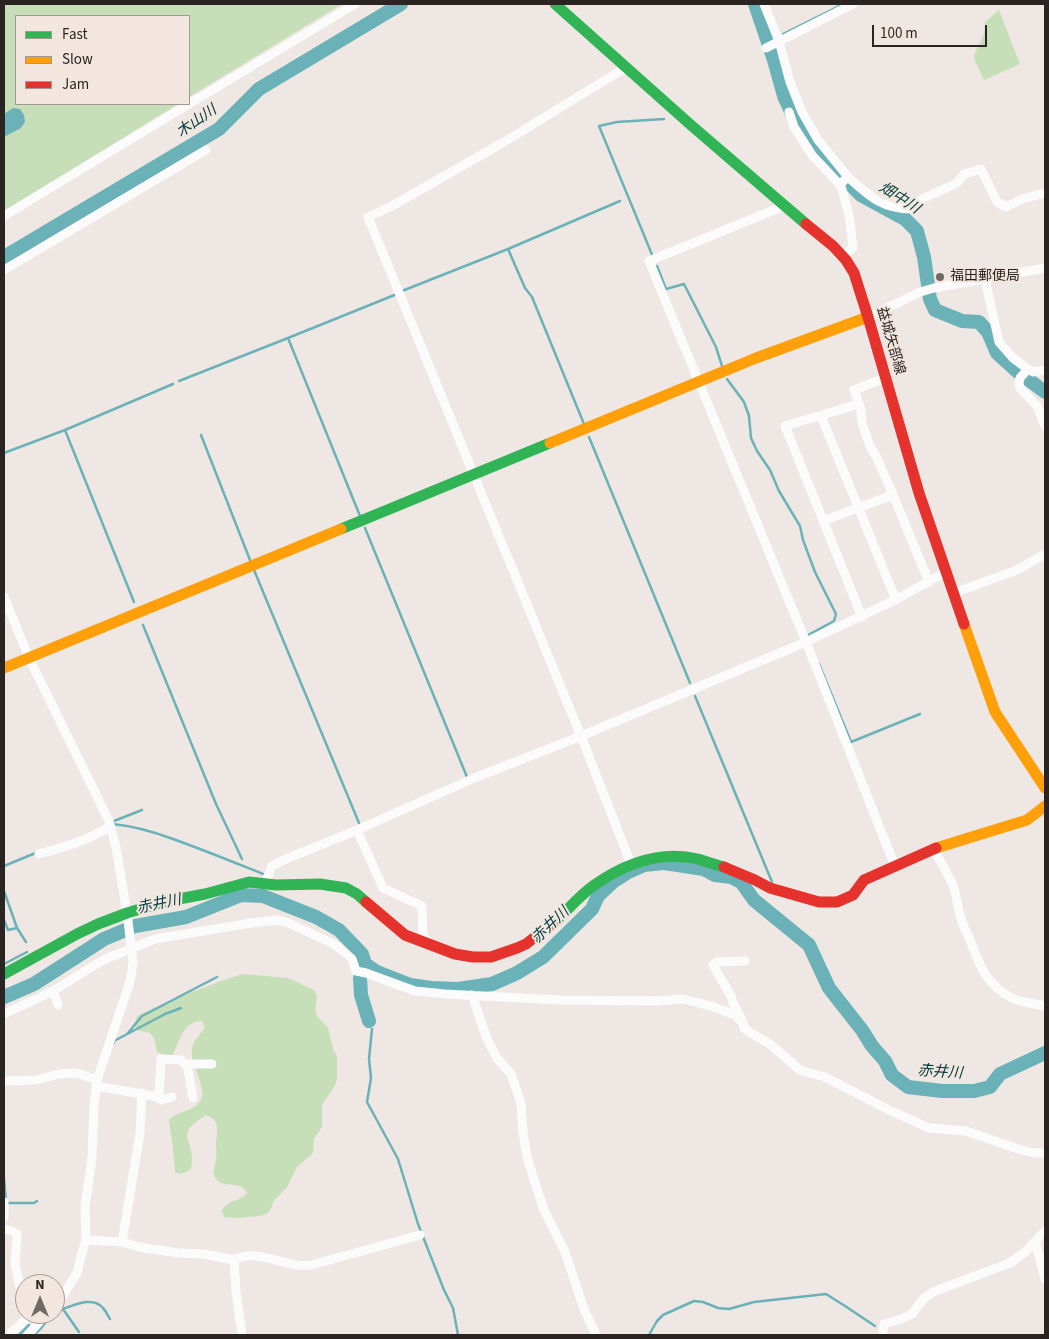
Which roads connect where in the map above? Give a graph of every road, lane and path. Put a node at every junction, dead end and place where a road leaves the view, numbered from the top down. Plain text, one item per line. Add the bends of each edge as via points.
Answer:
1 (355, 4) edge
2 (555, 4) edge
3 (764, 4) edge
4 (853, 4) edge
5 (777, 42) junction
6 (766, 48) dead end
7 (625, 68) junction
8 (190, 103) edge
9 (187, 105) edge
10 (789, 112) dead end
11 (206, 150) dead end
12 (844, 180) junction
13 (1045, 193) edge
14 (784, 206) junction
15 (4, 216) edge
16 (844, 257) junction
17 (1045, 268) edge
18 (4, 270) edge
19 (985, 279) junction
20 (868, 317) junction
21 (1027, 370) junction
22 (1045, 370) edge
23 (885, 378) junction
24 (699, 382) junction
25 (859, 404) junction
26 (821, 416) junction
27 (1045, 426) edge
28 (474, 474) junction
29 (893, 494) junction
30 (858, 508) junction
31 (823, 521) junction
32 (1045, 554) edge
33 (946, 572) junction
34 (929, 582) junction
35 (954, 592) junction
36 (4, 597) edge
37 (896, 600) junction
38 (862, 617) junction
39 (806, 642) junction
40 (29, 658) junction
41 (4, 668) edge
42 (581, 736) junction
43 (1045, 788) edge
44 (1045, 806) edge
45 (110, 826) junction
46 (357, 830) junction
47 (934, 849) junction
48 (39, 854) dead end
49 (631, 864) junction
50 (895, 866) junction
51 (265, 883) junction
52 (128, 915) junction
53 (131, 945) junction
54 (434, 947) junction
55 (745, 961) dead end
56 (4, 974) edge
57 (53, 991) junction
58 (472, 995) junction
59 (58, 1005) dead end
60 (1045, 1006) edge
61 (4, 1014) edge
62 (743, 1023) junction
63 (187, 1064) junction
64 (212, 1064) dead end
65 (4, 1081) edge
66 (96, 1084) junction
67 (142, 1094) junction
68 (158, 1096) junction
69 (172, 1097) dead end
70 (193, 1098) dead end
71 (1045, 1153) edge
72 (4, 1202) edge
73 (4, 1217) edge
74 (4, 1228) edge
75 (1045, 1231) edge
76 (420, 1235) dead end
77 (86, 1240) junction
78 (1035, 1241) junction
79 (122, 1242) junction
80 (234, 1260) junction
81 (17, 1274) edge
82 (1045, 1279) edge
83 (65, 1292) edge
84 (17, 1324) edge
85 (37, 1324) edge
86 (8, 1335) edge
87 (28, 1335) edge
88 (242, 1335) edge
89 (596, 1335) edge
90 (883, 1335) edge

1 - 8 street
2 - 7 street, 益城矢部線
3 - 5 street
4 - 5 street
5 - 6 street
5 - 12 street via 802,112
7 - 14 street, 益城矢部線
7 - 28 street via 504,142 368,217
9 - 15 street
10 - 12 street via 794,127 812,155
11 - 18 street
12 - 13 street via 887,206 900,209 912,209 922,199 957,183 964,174 981,170 997,202 1006,206
12 - 16 street via 841,186 853,247
14 - 16 street, 益城矢部線
14 - 24 street via 649,261
16 - 20 street, 益城矢部線 via 854,274
17 - 19 street
19 - 20 street via 920,292
19 - 21 street via 999,342
20 - 23 street, 益城矢部線
20 - 24 street
21 - 22 street
21 - 27 street via 1018,383 1037,406
23 - 25 street via 854,390
23 - 33 street, 益城矢部線
24 - 28 street
24 - 39 street
25 - 26 street
25 - 29 street via 870,446
26 - 30 street
26 - 31 street via 785,426
28 - 40 street
28 - 42 street
29 - 30 street
29 - 34 street
30 - 31 street
30 - 37 street
31 - 38 street
32 - 35 street via 1018,570
33 - 34 street
33 - 35 street, 益城矢部線
34 - 37 street
35 - 43 street, 益城矢部線 via 994,712
36 - 40 street
37 - 38 street
38 - 39 street
39 - 42 street
39 - 50 street
40 - 41 street
40 - 45 street
42 - 46 street via 472,779
42 - 49 street
44 - 47 street via 1027,820
45 - 48 street via 76,844
45 - 52 street
46 - 51 street via 280,861 272,866
46 - 54 street via 383,888 422,906 423,937
47 - 50 street
47 - 60 street via 953,884 958,911 988,980 1018,1001
49 - 50 street via 656,857 697,858 770,888 819,902 837,902 853,894 864,880
49 - 54 street via 592,887 526,944 517,948 491,957 473,957
51 - 52 street via 249,882 163,902
51 - 54 street via 346,888 405,935
52 - 53 street
52 - 56 street via 98,924
53 - 57 street
53 - 58 street via 276,920 332,943 352,959 356,971 415,991
53 - 66 street via 130,982
55 - 62 street via 713,965
57 - 59 street
57 - 61 street
58 - 62 street via 559,1000 683,999 735,1015
58 - 89 street via 487,1039 497,1058 512,1074 521,1103 526,1157 534,1184 565,1252
62 - 71 street via 744,1028 770,1044 800,1070 825,1077 929,1128 966,1130 1018,1149
63 - 64 street
63 - 68 street via 181,1060 161,1059
63 - 70 street
65 - 66 street via 36,1080 73,1073
66 - 67 street
66 - 77 street via 92,1158 85,1207
67 - 68 street
67 - 79 street via 140,1134
68 - 69 street via 161,1100
72 - 73 street
74 - 81 street via 17,1234
75 - 78 street
76 - 80 street via 311,1265 252,1256
77 - 79 street
77 - 83 street via 78,1273
78 - 82 street
78 - 90 street via 1010,1263 933,1292 912,1314 884,1324
79 - 80 street
80 - 88 street
84 - 86 street
85 - 87 street

